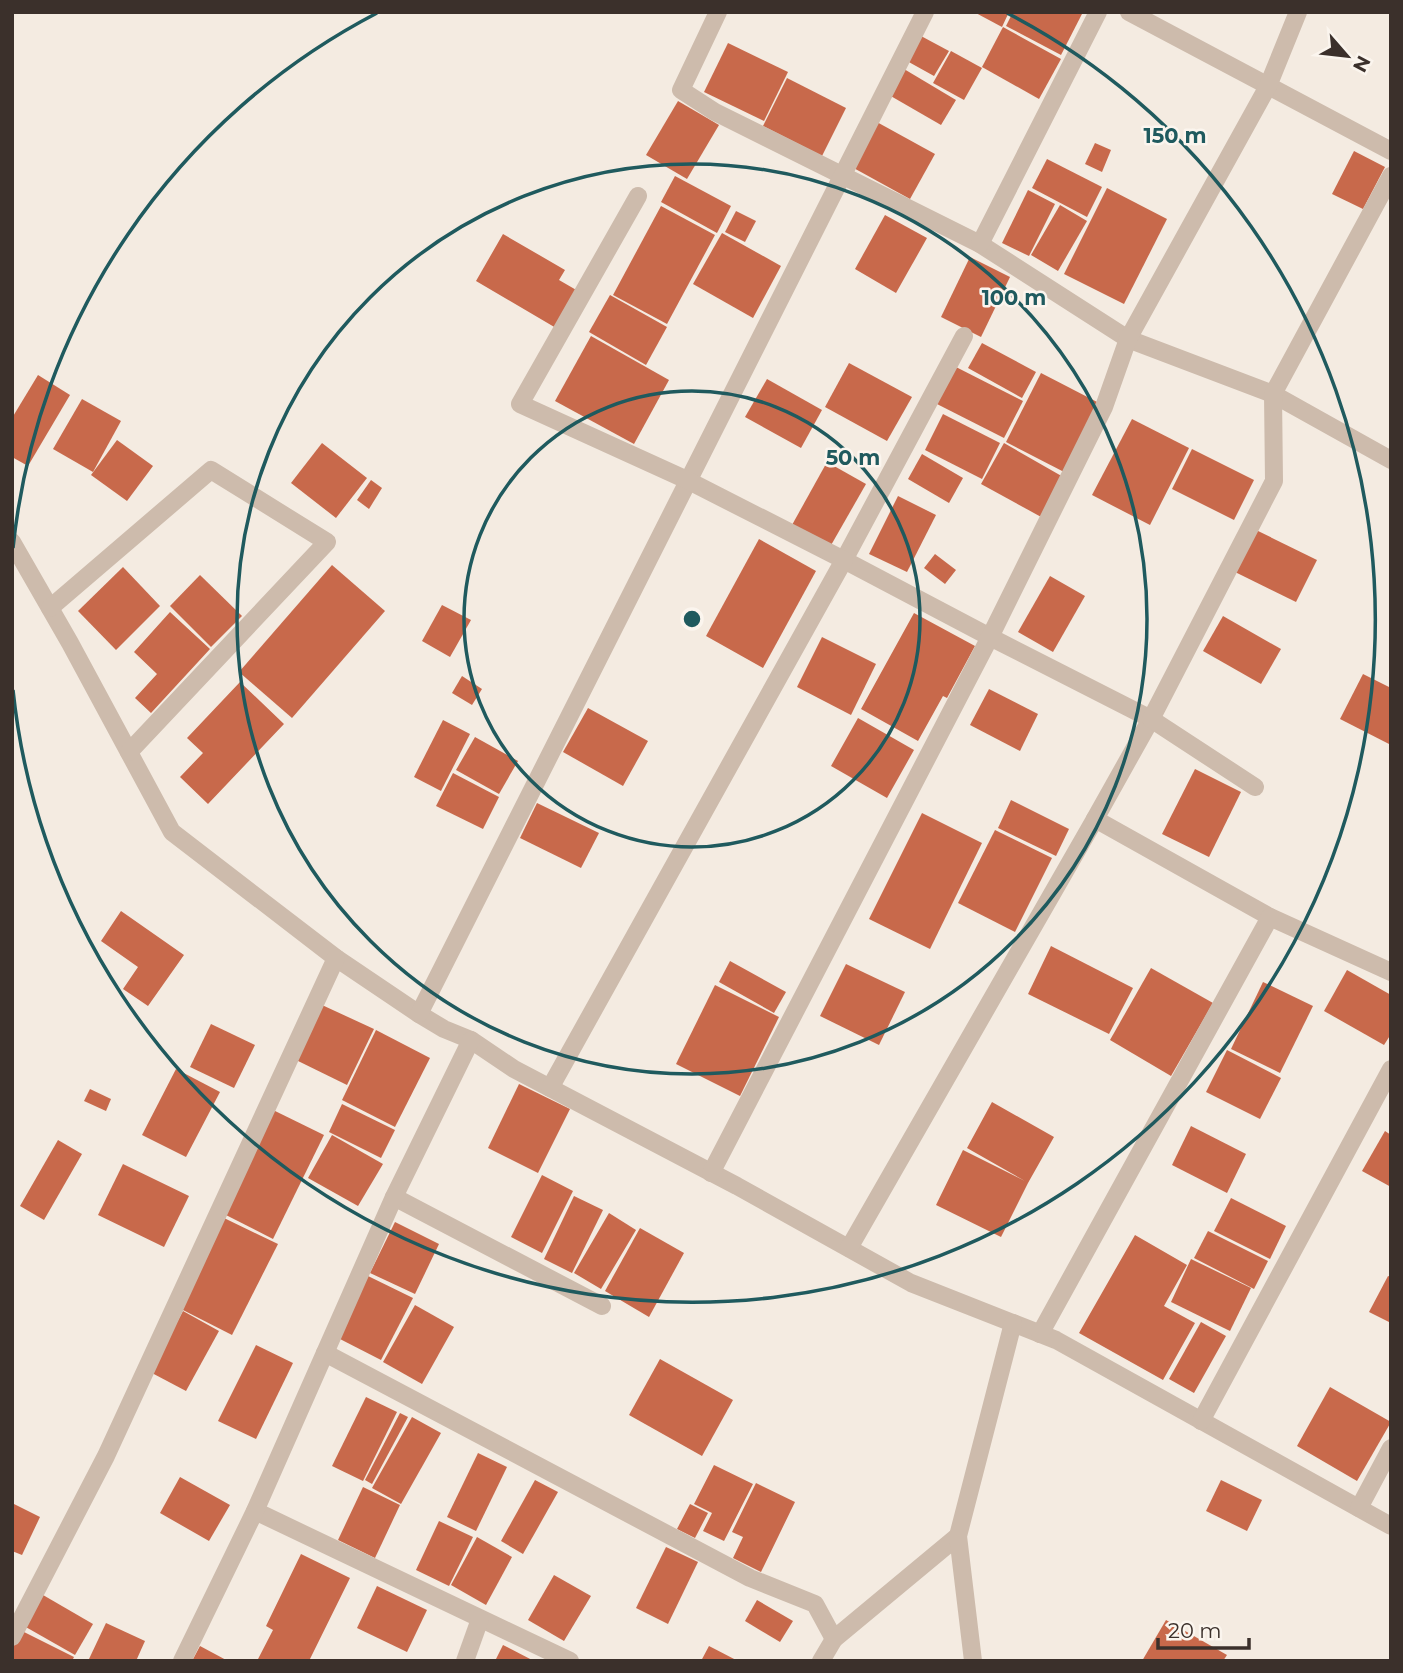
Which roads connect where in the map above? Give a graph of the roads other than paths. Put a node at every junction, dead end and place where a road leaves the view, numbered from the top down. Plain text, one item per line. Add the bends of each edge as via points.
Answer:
1 (718, 12) edge
2 (925, 12) edge
3 (1098, 12) edge
4 (1129, 12) edge
5 (1298, 12) edge
6 (1268, 86) junction
7 (1391, 151) edge
8 (1391, 176) edge
9 (842, 177) junction
10 (638, 196) dead end
11 (980, 244) junction
12 (964, 336) dead end
13 (1128, 339) junction
14 (1273, 394) junction
15 (1391, 460) edge
16 (687, 480) junction
17 (12, 542) edge
18 (844, 560) junction
19 (50, 608) junction
20 (990, 637) junction
21 (1151, 719) junction
22 (129, 752) junction
23 (1255, 787) dead end
24 (1095, 819) junction
25 (1270, 917) junction
26 (336, 958) junction
27 (1391, 972) edge
28 (419, 1014) junction
29 (471, 1040) junction
30 (1391, 1069) edge
31 (550, 1088) junction
32 (711, 1173) junction
33 (394, 1197) junction
34 (849, 1248) junction
35 (602, 1306) dead end
36 (1013, 1323) junction
37 (1040, 1334) junction
38 (325, 1353) junction
39 (1201, 1421) junction
40 (1391, 1448) edge
41 (1359, 1508) junction
42 (256, 1511) junction
43 (1391, 1526) edge
44 (958, 1536) junction
45 (480, 1619) junction
46 (12, 1637) edge
47 (834, 1639) junction
48 (182, 1661) edge
49 (465, 1661) edge
50 (570, 1661) edge
51 (821, 1661) edge
52 (973, 1661) edge

1 - 9 street via 681,90
2 - 9 street
3 - 11 street
4 - 6 street
5 - 6 street
6 - 7 street
6 - 13 street
8 - 14 street
9 - 11 street
9 - 16 street
10 - 16 street via 520,404
11 - 13 street
12 - 18 street
13 - 14 street
13 - 20 street via 1104,407
14 - 15 street
14 - 21 street via 1274,481
16 - 18 street
16 - 28 street
17 - 19 street
18 - 20 street
18 - 31 street
19 - 22 street
19 - 22 street via 211,470 327,542
20 - 21 street
20 - 32 street
21 - 23 street
21 - 24 street
22 - 26 street via 172,832
24 - 25 street
24 - 34 street
25 - 27 street
25 - 37 street
26 - 28 street
26 - 46 street via 106,1456
28 - 29 street
29 - 31 street
29 - 33 street
30 - 39 street
31 - 32 street
32 - 34 street
33 - 35 street
33 - 38 street
34 - 36 street via 911,1283
36 - 37 street
36 - 44 street
37 - 39 street
38 - 42 street
38 - 47 street via 751,1578 815,1604
39 - 41 street
40 - 41 street
41 - 43 street
42 - 45 street
42 - 48 street
44 - 47 street
44 - 52 street
45 - 49 street
45 - 50 street
47 - 51 street

